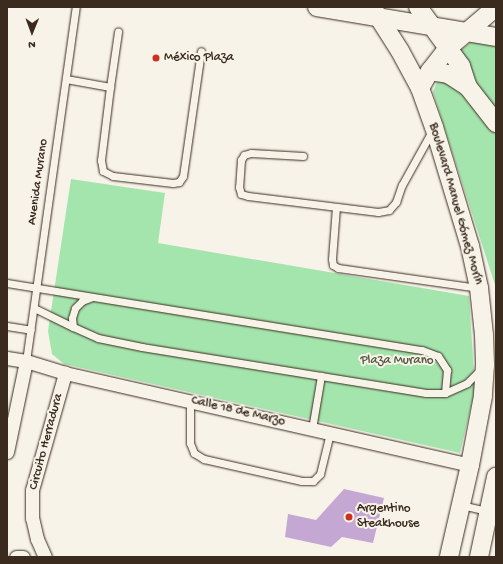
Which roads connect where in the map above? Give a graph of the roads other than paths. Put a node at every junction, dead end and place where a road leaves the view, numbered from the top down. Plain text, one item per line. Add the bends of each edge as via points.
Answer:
1 (76, 7) edge
2 (317, 7) edge
3 (418, 7) edge
4 (493, 8) edge
5 (375, 12) edge
6 (432, 26) junction
7 (118, 32) dead end
8 (466, 32) junction
9 (496, 37) edge
10 (448, 48) junction
11 (201, 51) dead end
12 (430, 71) junction
13 (66, 79) junction
14 (110, 87) junction
15 (468, 87) junction
16 (420, 88) junction
17 (496, 123) edge
18 (434, 127) junction
19 (303, 156) dead end
20 (336, 207) junction
21 (7, 283) edge
22 (37, 287) junction
23 (479, 288) junction
24 (91, 298) junction
25 (34, 308) junction
26 (7, 326) edge
27 (73, 328) junction
28 (30, 330) junction
29 (7, 358) edge
30 (26, 361) junction
31 (485, 365) junction
32 (65, 373) junction
33 (321, 376) junction
34 (445, 393) junction
35 (190, 401) junction
36 (312, 429) junction
37 (330, 433) junction
38 (7, 452) edge
39 (470, 465) junction
40 (496, 478) edge
41 (461, 505) junction
42 (492, 511) edge
43 (16, 557) edge
44 (23, 557) edge
45 (45, 557) edge
46 (449, 557) edge
47 (478, 557) edge

1 - 13 lane, Avenida Murano
2 - 5 main road
3 - 6 main road
4 - 8 main road
5 - 6 main road
5 - 16 main road, Boulevard Manuel Gómez Morín
6 - 8 main road
6 - 10 main road
7 - 14 lane
8 - 9 main road
8 - 10 main road
10 - 12 main road
10 - 15 main road via 462,66
11 - 14 lane via 183,176 179,182 173,184 112,176 103,171 101,160
12 - 15 main road via 448,74
12 - 16 main road
13 - 14 lane
13 - 22 lane, Avenida Murano
15 - 17 main road
16 - 18 main road, Boulevard Manuel Gómez Morín
18 - 20 lane via 390,210 378,212
18 - 23 main road, Boulevard Manuel Gómez Morín via 470,246
19 - 20 lane via 244,154 241,160 241,194
20 - 23 lane via 332,259 333,265 338,268
21 - 22 lane
22 - 24 lane
22 - 25 lane, Avenida Murano
23 - 31 main road, Boulevard Manuel Gómez Morín
24 - 27 lane via 82,301 75,308
24 - 34 lane via 422,350 438,356 447,370
25 - 27 lane
25 - 28 lane, Avenida Murano
26 - 28 lane
27 - 33 lane via 98,338 142,347
28 - 30 lane, Avenida Murano
29 - 30 street, Calle 18 de Marzo
30 - 32 street, Calle 18 de Marzo
30 - 38 street
31 - 34 lane via 467,383
31 - 39 main road, Boulevard Manuel Gómez Morín
32 - 35 street, Calle 18 de Marzo
32 - 45 street, Circuito Herradura via 32,490 32,518
33 - 34 lane via 426,393
33 - 36 lane
35 - 36 street, Calle 18 de Marzo
35 - 37 lane via 190,443 194,453 204,459 302,481 313,480 320,474
36 - 37 street, Calle 18 de Marzo
37 - 39 street, Calle 18 de Marzo
39 - 41 main road, Boulevard Manuel Gómez Morín
40 - 42 main road
41 - 42 lane
41 - 46 main road, Boulevard Manuel Gómez Morín
42 - 47 main road
43 - 44 street

